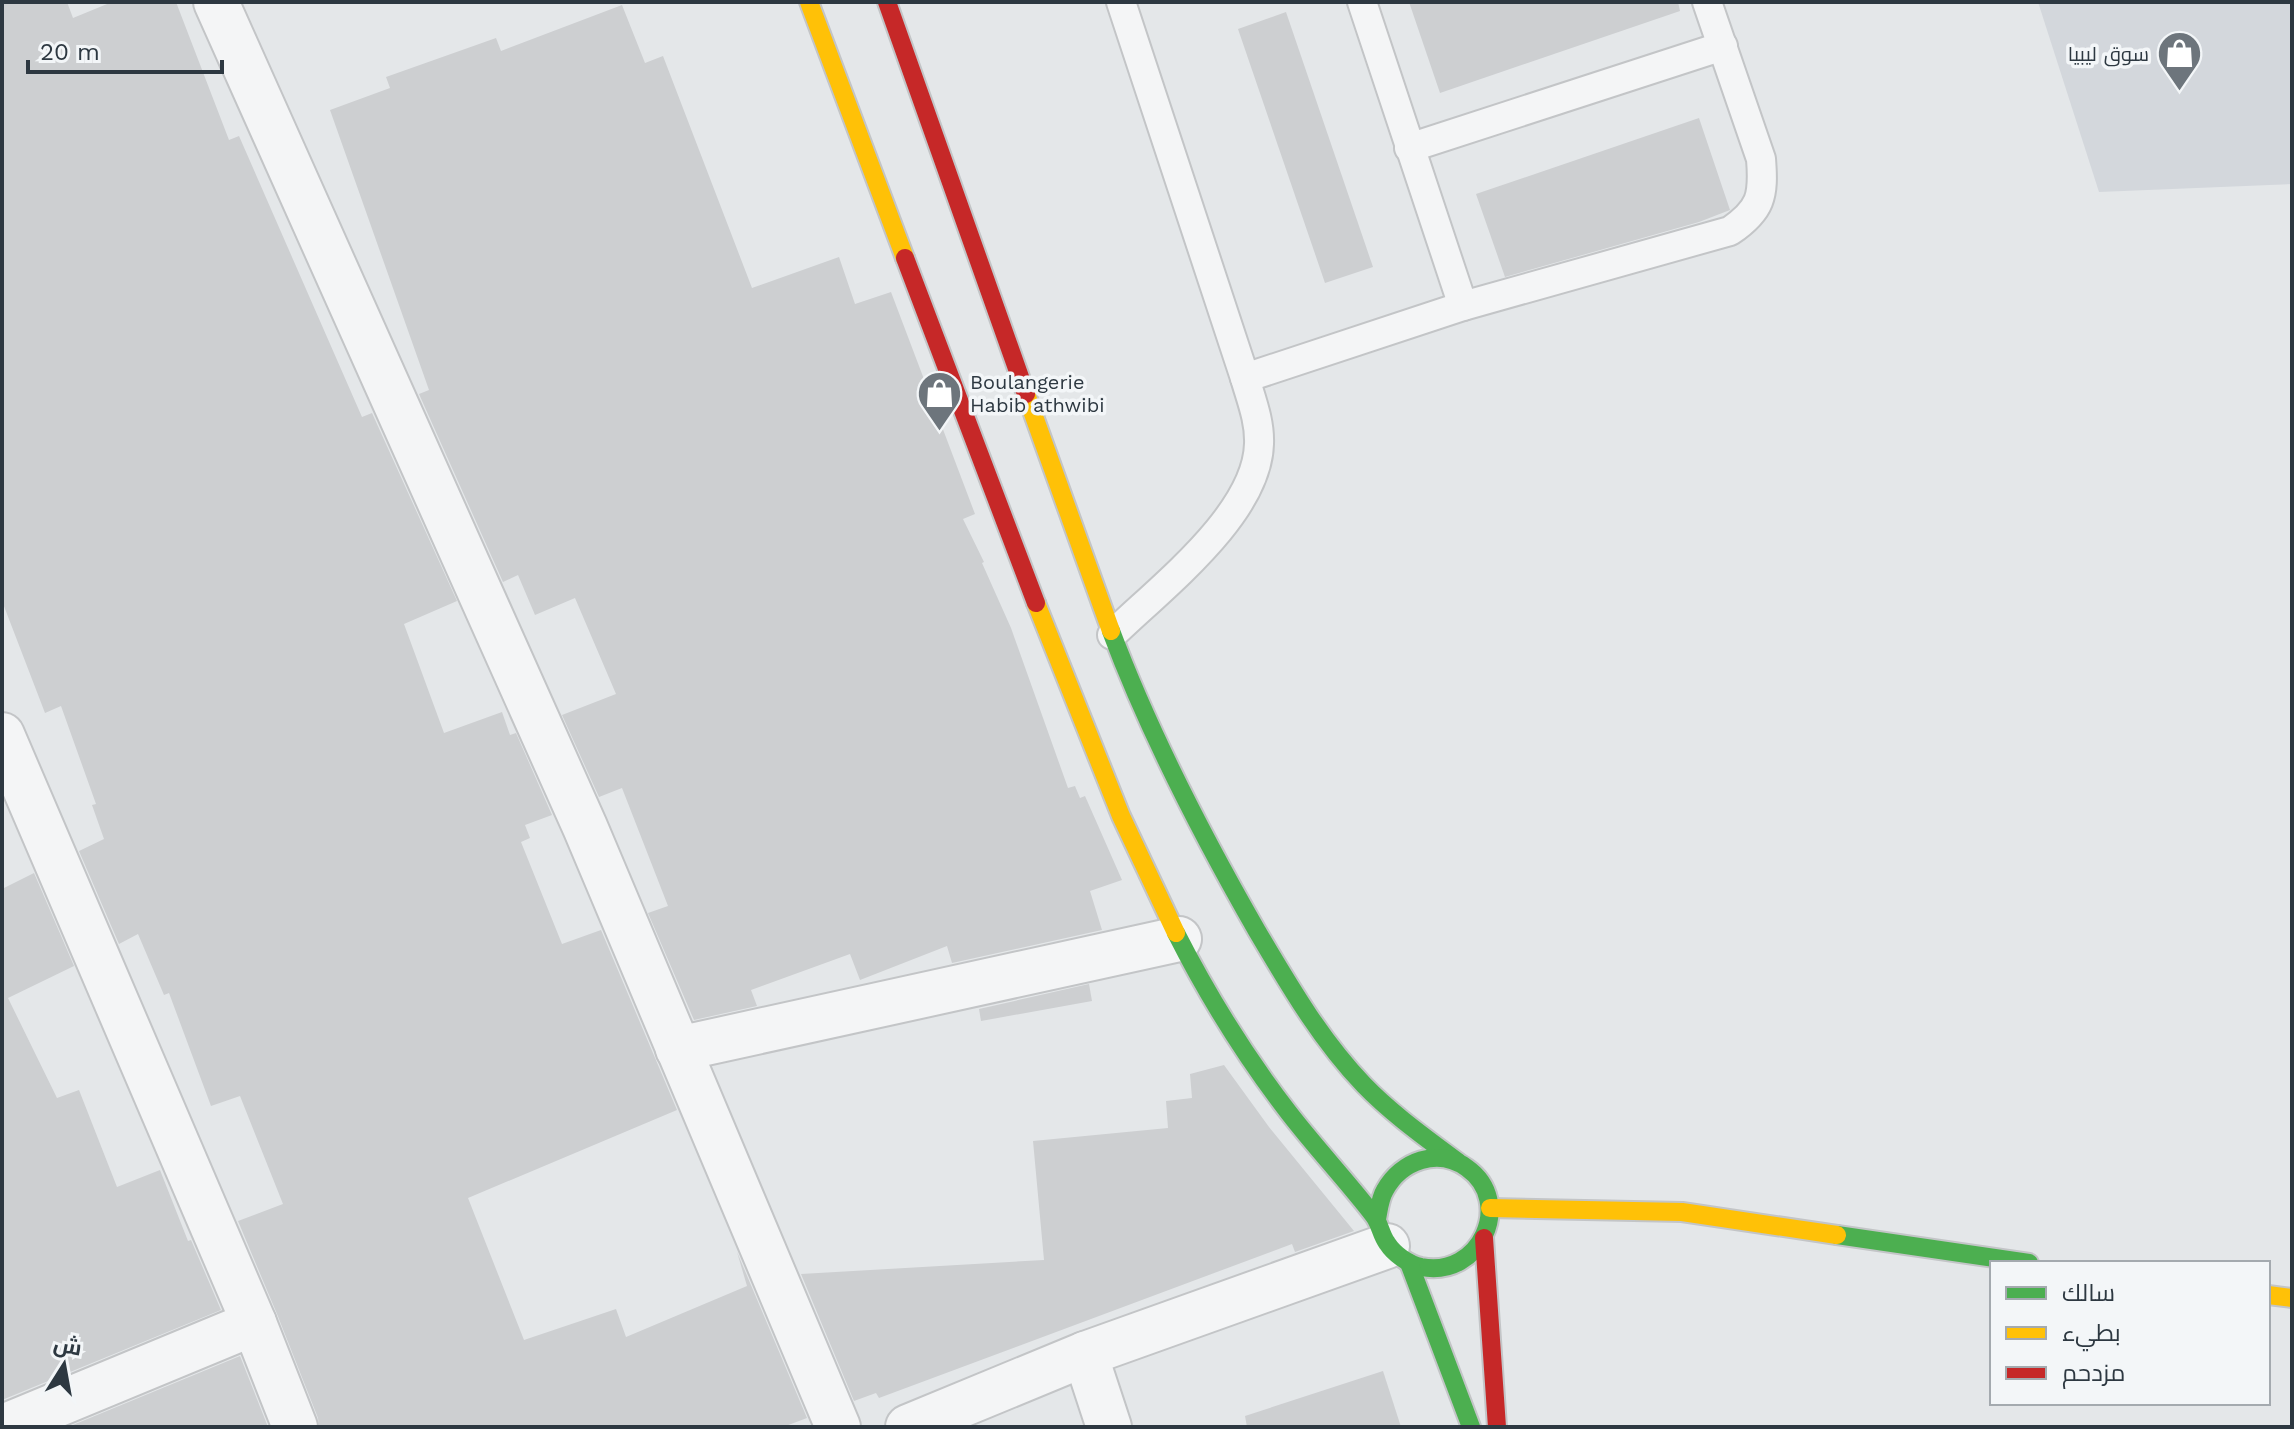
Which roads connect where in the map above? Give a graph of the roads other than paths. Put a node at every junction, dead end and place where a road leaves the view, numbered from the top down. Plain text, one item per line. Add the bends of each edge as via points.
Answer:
1 (216, 2) edge
2 (809, 2) edge
3 (887, 2) edge
4 (1121, 2) edge
5 (1362, 2) edge
6 (1707, 2) edge
7 (1723, 46) junction
8 (1409, 148) junction
9 (1463, 306) junction
10 (1245, 378) junction
11 (1112, 635) junction
12 (2, 735) edge
13 (1179, 939) junction
14 (678, 1049) junction
15 (1458, 1162) junction
16 (1490, 1208) junction
17 (1484, 1238) junction
18 (1391, 1243) junction
19 (2015, 1261) edge
20 (2270, 1295) edge
21 (2292, 1298) edge
22 (254, 1323) junction
23 (1085, 1354) junction
24 (3, 1427) edge
25 (295, 1427) edge
26 (838, 1427) edge
27 (908, 1427) edge
28 (1109, 1427) edge
29 (1471, 1427) edge
30 (1497, 1427) edge

1 - 14 street via 585,827
2 - 13 main road via 1101,774
3 - 11 main road
4 - 10 lane
5 - 8 lane
6 - 7 lane
7 - 8 lane
7 - 9 lane via 1761,159 1763,181 1750,218 1730,231
8 - 9 lane
9 - 10 lane
10 - 11 lane via 1259,445 1252,479 1239,505 1208,543
11 - 15 main road via 1211,849 1292,990 1365,1086
12 - 22 street
13 - 14 street
13 - 18 main road via 1211,999 1270,1087
14 - 26 street
15 - 16 main road via 1474,1173
15 - 18 main road via 1424,1158 1401,1167 1384,1186 1378,1201
16 - 17 main road
16 - 19 main road via 1682,1212
17 - 18 main road via 1474,1253 1443,1269 1426,1269
17 - 30 main road
18 - 23 street
18 - 29 main road
20 - 21 main road
22 - 24 street
22 - 25 street
23 - 27 street
23 - 28 street

